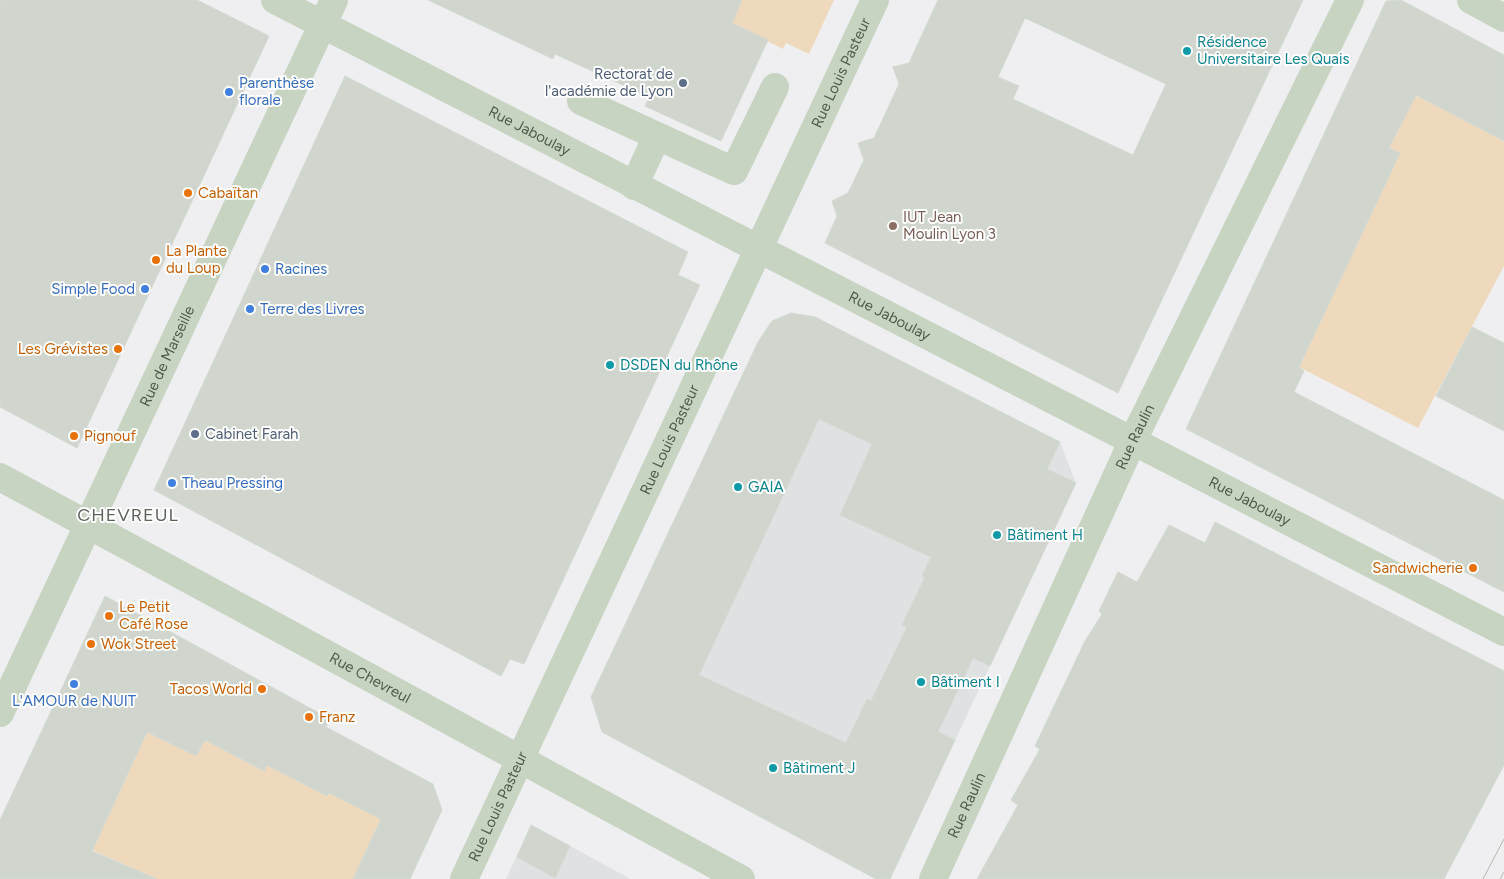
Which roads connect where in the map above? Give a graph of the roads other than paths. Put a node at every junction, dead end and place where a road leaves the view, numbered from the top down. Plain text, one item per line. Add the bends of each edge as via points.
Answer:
1 (275, 0) edge
2 (334, 0) edge
3 (875, 0) edge
4 (1350, 0) edge
5 (1471, 0) edge
6 (1504, 18) edge
7 (322, 25) junction
8 (775, 87) dead end
9 (582, 100) dead end
10 (657, 136) junction
11 (634, 186) junction
12 (759, 250) junction
13 (1133, 440) junction
14 (0, 477) edge
15 (87, 526) junction
16 (1504, 632) edge
17 (0, 713) edge
18 (520, 757) junction
19 (464, 879) edge
20 (741, 879) edge
21 (933, 879) edge

1 - 7 street, Rue Jaboulay
2 - 7 street, Rue de Marseille
3 - 12 street, Rue Louis Pasteur
4 - 13 street, Rue Raulin
5 - 6 street
7 - 11 street, Rue Jaboulay
7 - 15 street, Rue de Marseille
8 - 10 street via 734,171
9 - 10 street
10 - 11 street
11 - 12 street, Rue Jaboulay
12 - 13 street, Rue Jaboulay
12 - 18 street, Rue Louis Pasteur
13 - 16 street, Rue Jaboulay
13 - 21 street, Rue Raulin
14 - 15 street, Rue Chevreul
15 - 17 street, Rue de Marseille
15 - 18 street, Rue Chevreul
18 - 19 street, Rue Louis Pasteur
18 - 20 street, Rue Chevreul

